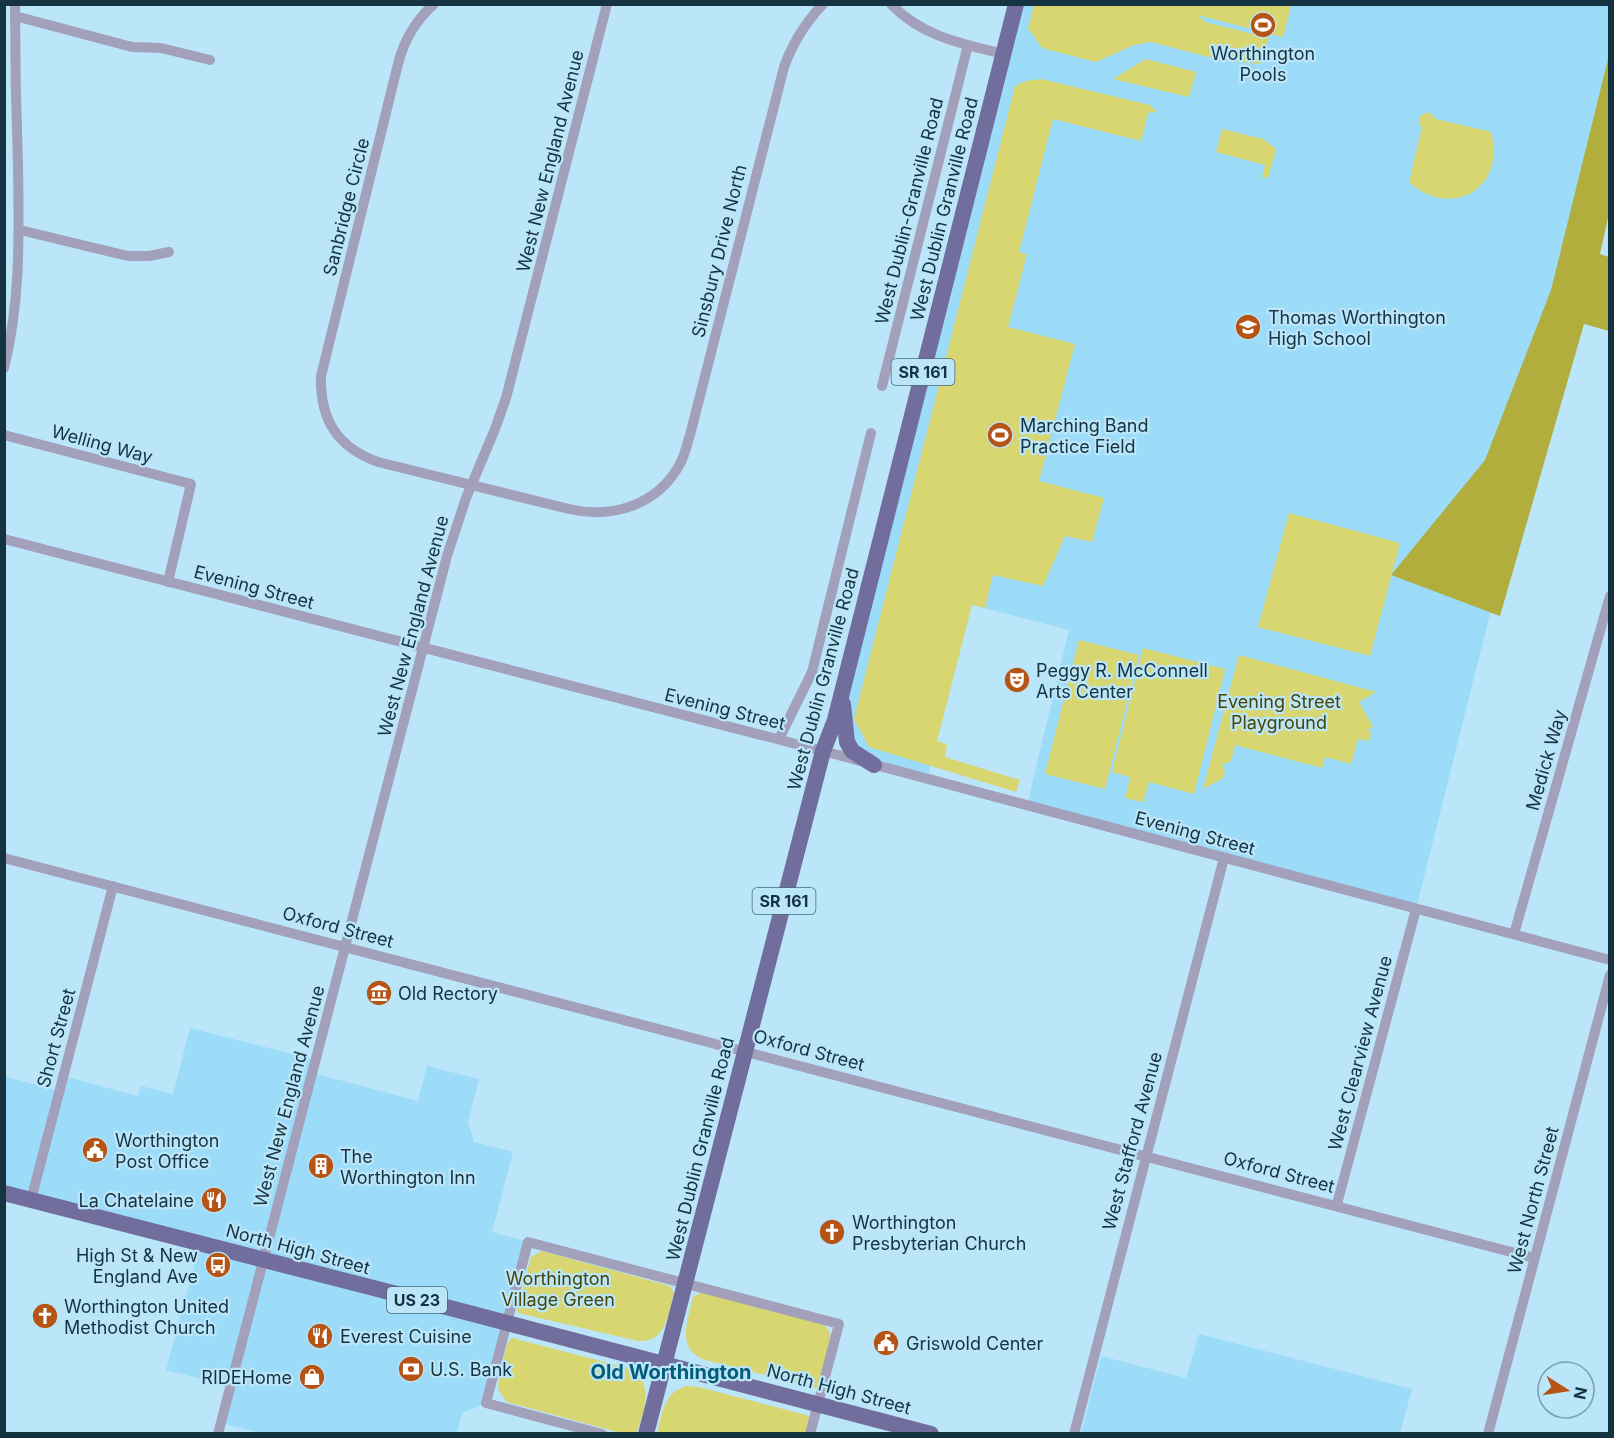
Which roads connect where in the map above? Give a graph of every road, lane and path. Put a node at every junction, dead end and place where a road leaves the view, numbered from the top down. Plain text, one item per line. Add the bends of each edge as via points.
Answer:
1 (434, 4) edge
2 (607, 4) edge
3 (823, 4) edge
4 (891, 4) edge
5 (1016, 4) edge
6 (15, 10) edge
7 (968, 45) junction
8 (1004, 54) junction
9 (210, 60) dead end
10 (16, 112) junction
11 (4, 113) edge
12 (20, 230) junction
13 (169, 252) dead end
14 (4, 368) edge
15 (882, 386) dead end
16 (871, 433) dead end
17 (4, 435) edge
18 (472, 485) junction
19 (4, 539) edge
20 (168, 582) junction
21 (1610, 596) edge
22 (422, 648) junction
23 (842, 691) junction
24 (779, 739) junction
25 (823, 751) junction
26 (874, 765) junction
27 (4, 858) edge
28 (1224, 858) junction
29 (112, 886) junction
30 (1416, 909) junction
31 (1514, 934) junction
32 (345, 946) junction
33 (1610, 960) edge
34 (1610, 975) edge
35 (746, 1051) junction
36 (1145, 1155) junction
37 (4, 1193) edge
38 (31, 1200) junction
39 (1336, 1204) junction
40 (1534, 1258) junction
41 (263, 1260) junction
42 (686, 1283) junction
43 (507, 1324) junction
44 (665, 1363) junction
45 (818, 1404) junction
46 (218, 1434) edge
47 (602, 1434) edge
48 (646, 1434) edge
49 (810, 1434) edge
50 (931, 1434) edge
51 (1074, 1434) edge
52 (1488, 1434) edge

1 - 18 street, Sanbridge Circle via 412,29 402,51 321,376 320,394 331,426 349,447 363,456
2 - 18 street, West New England Avenue via 506,398
3 - 18 street, Sinsbury Drive North via 804,26 784,67 681,461 662,487 644,501 612,512 585,513
4 - 7 street via 911,23
5 - 8 main road, West Dublin Granville Road / SR 161
6 - 9 street via 132,47 161,48
6 - 10 street
7 - 8 street
7 - 15 street, West Dublin-Granville Road
8 - 23 main road, West Dublin Granville Road / SR 161
10 - 11 street
10 - 12 street
12 - 13 street via 128,256
12 - 14 street via 18,292
16 - 24 street via 812,672
17 - 20 street, Welling Way via 191,484
18 - 22 street, West New England Avenue via 447,556
19 - 20 street, Evening Street
20 - 22 street, Evening Street
21 - 31 street, Medick Way
22 - 24 street, Evening Street
22 - 32 street, West New England Avenue
23 - 25 main road, West Dublin Granville Road / SR 161
23 - 26 main road via 847,742 852,751
24 - 25 street, Evening Street
25 - 26 street, Evening Street
25 - 35 main road, West Dublin Granville Road / SR 161
26 - 28 street, Evening Street
27 - 29 street, Oxford Street
28 - 30 street, Evening Street
28 - 36 street, West Stafford Avenue
29 - 32 street, Oxford Street
29 - 38 street, Short Street
30 - 31 street, Evening Street
30 - 39 street, West Clearview Avenue
31 - 33 street, Evening Street
32 - 35 street, Oxford Street
32 - 41 street, West New England Avenue
34 - 40 street, West North Street
35 - 36 street, Oxford Street
35 - 42 main road, West Dublin Granville Road / SR 161
36 - 39 street, Oxford Street
36 - 51 street, West Stafford Avenue
37 - 38 main road, North High Street / US 23
38 - 41 main road, North High Street / US 23
39 - 40 street, Oxford Street
40 - 52 street, West North Street
41 - 43 main road, North High Street / US 23
41 - 46 street, West New England Avenue
42 - 43 street via 528,1242
42 - 44 main road, West Dublin Granville Road / SR 161
42 - 45 street via 839,1324
43 - 44 main road, North High Street / US 23
43 - 47 street via 486,1403
44 - 45 main road, North High Street / US 23
44 - 48 main road, SR 161
45 - 49 street
45 - 50 main road, North High Street / US 23

